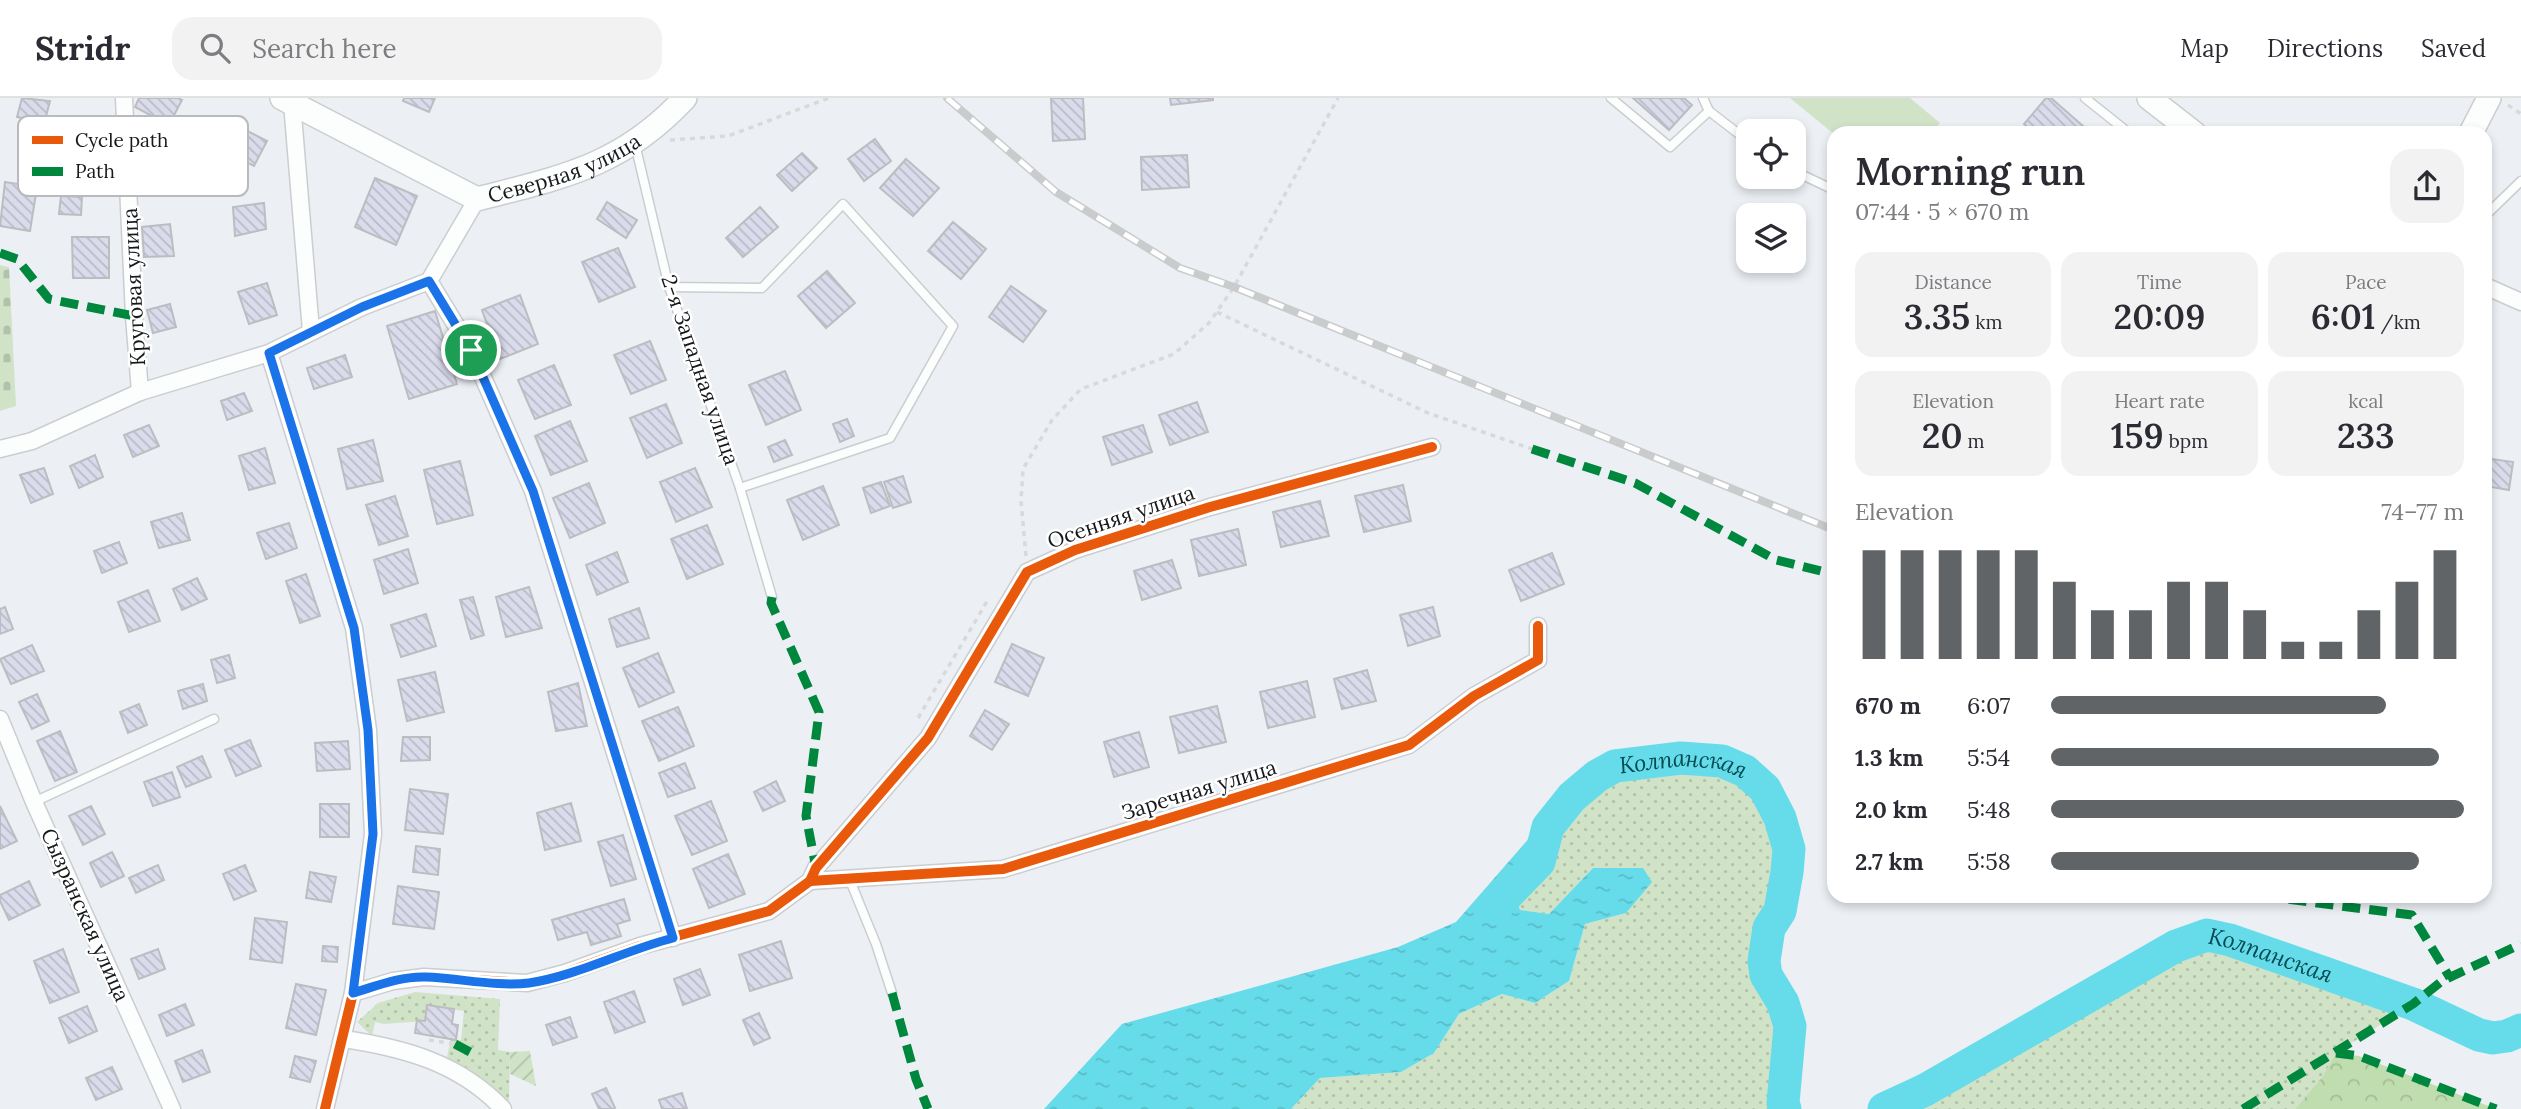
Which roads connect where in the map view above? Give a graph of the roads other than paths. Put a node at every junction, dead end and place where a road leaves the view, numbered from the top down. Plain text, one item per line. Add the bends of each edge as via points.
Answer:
1 (124, 98) edge
2 (685, 98) edge
3 (1611, 98) edge
4 (1703, 98) edge
5 (2085, 98) edge
6 (2149, 98) edge
7 (2490, 98) edge
8 (287, 100) edge
9 (1709, 111) junction
10 (125, 116) edge
11 (2120, 126) edge
12 (2185, 126) edge
13 (2476, 126) edge
14 (1736, 132) edge
15 (635, 142) junction
16 (1806, 177) edge
17 (2521, 181) edge
18 (1827, 187) edge
19 (128, 196) edge
20 (477, 199) junction
21 (2492, 209) edge
22 (429, 281) junction
23 (669, 287) junction
24 (2492, 289) edge
25 (2521, 302) edge
26 (311, 331) junction
27 (269, 353) junction
28 (140, 392) junction
29 (1432, 447) dead end
30 (0, 449) edge
31 (740, 488) junction
32 (772, 597) dead end
33 (1538, 626) dead end
34 (0, 719) edge
35 (214, 719) dead end
36 (34, 802) junction
37 (849, 878) junction
38 (810, 881) junction
39 (673, 938) junction
40 (353, 993) junction
41 (892, 993) dead end
42 (344, 1039) junction
43 (172, 1109) edge
44 (325, 1109) edge
45 (503, 1109) edge

1 - 10 street, Круговая улица
2 - 15 street, Северная улица
3 - 9 lane via 1670,147
4 - 9 lane
5 - 11 lane
6 - 12 street
7 - 13 street
8 - 20 street, Северная улица
8 - 26 street
9 - 14 lane
15 - 20 street, Северная улица via 603,162 565,177
15 - 23 lane, 2-я Западная улица
16 - 18 lane
17 - 21 lane
19 - 28 street, Круговая улица
20 - 22 street
22 - 26 street
22 - 39 street via 471,350 533,491
23 - 31 lane, 2-я Западная улица
23 - 31 lane via 762,288 843,204 953,326 890,438
24 - 25 street
26 - 27 street
27 - 28 street
27 - 40 street via 354,628 368,730 373,834
28 - 30 street via 32,441
29 - 38 street, Осенняя улица via 1210,507 1075,550 1027,572 928,738 816,868
31 - 32 lane, 2-я Западная улица
33 - 37 street, Заречная улица via 1538,660 1474,696 1409,745 1003,869
34 - 36 street, Сызранская улица
35 - 36 lane
36 - 43 street, Сызранская улица
37 - 38 street, Заречная улица
37 - 41 lane
38 - 39 street via 769,911
39 - 40 street via 527,983 424,976
40 - 42 street
42 - 44 street
42 - 45 street via 374,1040 437,1061 487,1092

